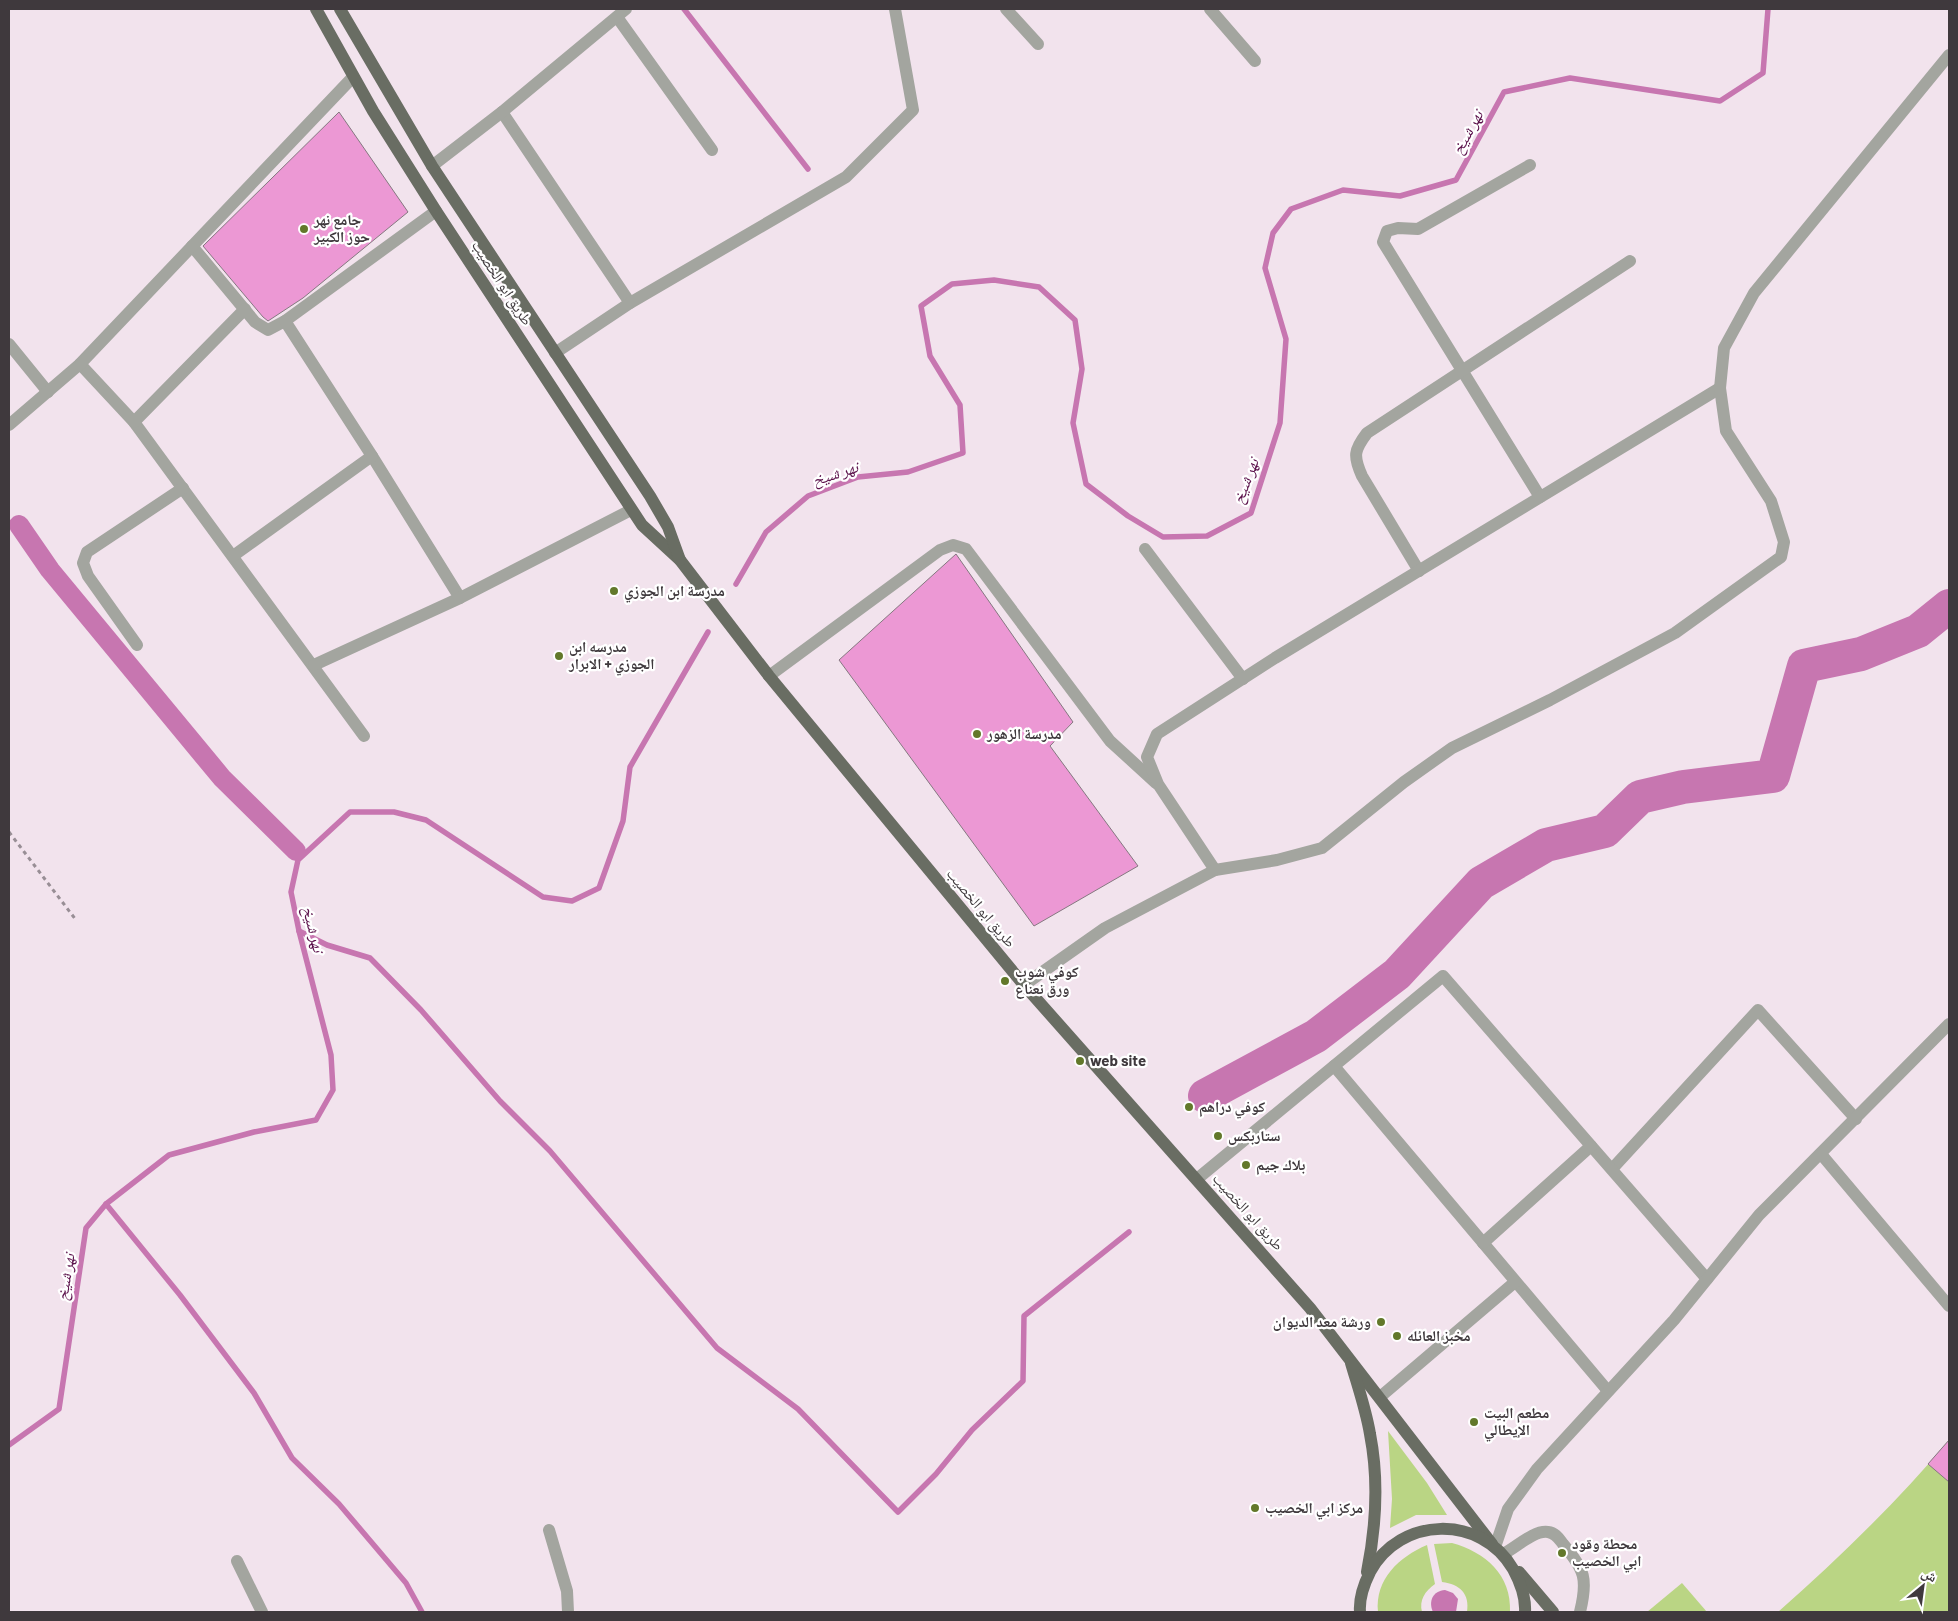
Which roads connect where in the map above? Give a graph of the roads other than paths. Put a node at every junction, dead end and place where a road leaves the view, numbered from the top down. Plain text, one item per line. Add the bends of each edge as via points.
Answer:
1 (316, 9) edge
2 (340, 9) edge
3 (895, 9) edge
4 (1006, 9) edge
5 (1210, 9) edge
6 (622, 13) edge
7 (1038, 44) dead end
8 (1949, 55) edge
9 (1254, 61) dead end
10 (353, 77) junction
11 (502, 112) junction
12 (712, 150) dead end
13 (1530, 165) dead end
14 (432, 166) junction
15 (436, 211) junction
16 (192, 246) junction
17 (1630, 261) dead end
18 (630, 303) junction
19 (245, 309) junction
20 (285, 320) junction
21 (9, 344) edge
22 (555, 353) junction
23 (80, 364) junction
24 (1463, 372) junction
25 (1720, 388) junction
26 (48, 392) junction
27 (134, 422) junction
28 (9, 425) edge
29 (372, 456) junction
30 (183, 488) junction
31 (1540, 497) junction
32 (631, 510) junction
33 (1145, 549) dead end
34 (233, 556) junction
35 (680, 560) junction
36 (1419, 571) junction
37 (460, 598) junction
38 (137, 645) dead end
39 (314, 665) junction
40 (769, 676) junction
41 (1243, 679) junction
42 (364, 736) dead end
43 (1158, 784) junction
44 (1215, 870) junction
45 (1024, 985) junction
46 (1949, 1024) edge
47 (1334, 1066) junction
48 (1856, 1120) junction
49 (1591, 1146) junction
50 (1821, 1154) junction
51 (1612, 1169) junction
52 (1197, 1179) junction
53 (1483, 1244) junction
54 (1707, 1279) junction
55 (1515, 1282) junction
56 (1949, 1306) edge
57 (1349, 1356) junction
58 (1608, 1392) junction
59 (1380, 1397) junction
60 (549, 1530) dead end
61 (1499, 1551) junction
62 (237, 1561) dead end
63 (1364, 1584) junction
64 (1360, 1611) edge
65 (262, 1612) edge
66 (568, 1612) edge
67 (1525, 1612) edge
68 (1553, 1612) edge
69 (1580, 1612) edge

1 - 10 main road, طريق ابو الخصيب
2 - 14 main road, طريق ابو الخصيب
3 - 18 street via 913,110 846,177
4 - 7 street
5 - 9 street
6 - 11 street
6 - 12 street
8 - 25 street via 1754,293 1724,348
10 - 15 main road, طريق ابو الخصيب
10 - 16 street
11 - 14 street
11 - 18 street
13 - 24 street via 1418,229 1398,228 1387,232 1383,242
14 - 22 main road, طريق ابو الخصيب
15 - 20 street
15 - 32 main road, طريق ابو الخصيب
16 - 19 street
16 - 23 street
17 - 24 street
18 - 22 street
19 - 20 street via 255,322 268,330
19 - 27 street
20 - 29 street
21 - 26 street
22 - 35 main road, طريق ابو الخصيب via 655,503
23 - 26 street
23 - 27 street
24 - 31 street
24 - 36 street via 1366,433 1357,446 1355,461 1362,476
25 - 31 street
25 - 44 street via 1726,431 1771,501 1784,542 1780,557 1675,633 1452,748 1322,848 1277,860
26 - 28 street
27 - 30 street
29 - 34 street
29 - 37 street
30 - 34 street
30 - 38 street via 87,552 83,563 88,576
31 - 36 street
32 - 35 main road, طريق ابو الخصيب via 653,538
32 - 37 street
33 - 41 street
34 - 39 street
35 - 40 main road, طريق ابو الخصيب
36 - 41 street
37 - 39 street
39 - 42 street
40 - 43 street via 940,550 953,545 966,549 1110,741
40 - 45 main road, طريق ابو الخصيب
41 - 43 street via 1157,734 1147,757
43 - 44 street
44 - 45 street via 1105,928
45 - 52 main road, طريق ابو الخصيب
46 - 48 street
47 - 49 street via 1443,976
47 - 52 street
47 - 53 street
48 - 50 street
48 - 51 street via 1758,1010
49 - 51 street
49 - 53 street
50 - 54 street via 1759,1215
50 - 56 street
51 - 54 street
52 - 57 main road, طريق ابو الخصيب
53 - 55 street
54 - 58 street
55 - 58 street
55 - 59 street
57 - 59 main road, طريق ابو الخصيب
57 - 63 main road, طريق ابو الخصيب via 1370,1434 1375,1478 1374,1533
58 - 61 street via 1523,1487 1508,1509
59 - 61 main road, طريق ابو الخصيب
60 - 66 street via 567,1590
61 - 63 main road via 1470,1532 1428,1529 1408,1535 1390,1546 1376,1561
61 - 67 main road via 1520,1581
61 - 68 main road, طريق ابو الخصيب
61 - 69 street via 1538,1534 1548,1532 1555,1535 1580,1564 1584,1580
62 - 65 street
63 - 64 main road, طريق ابو الخصيب

